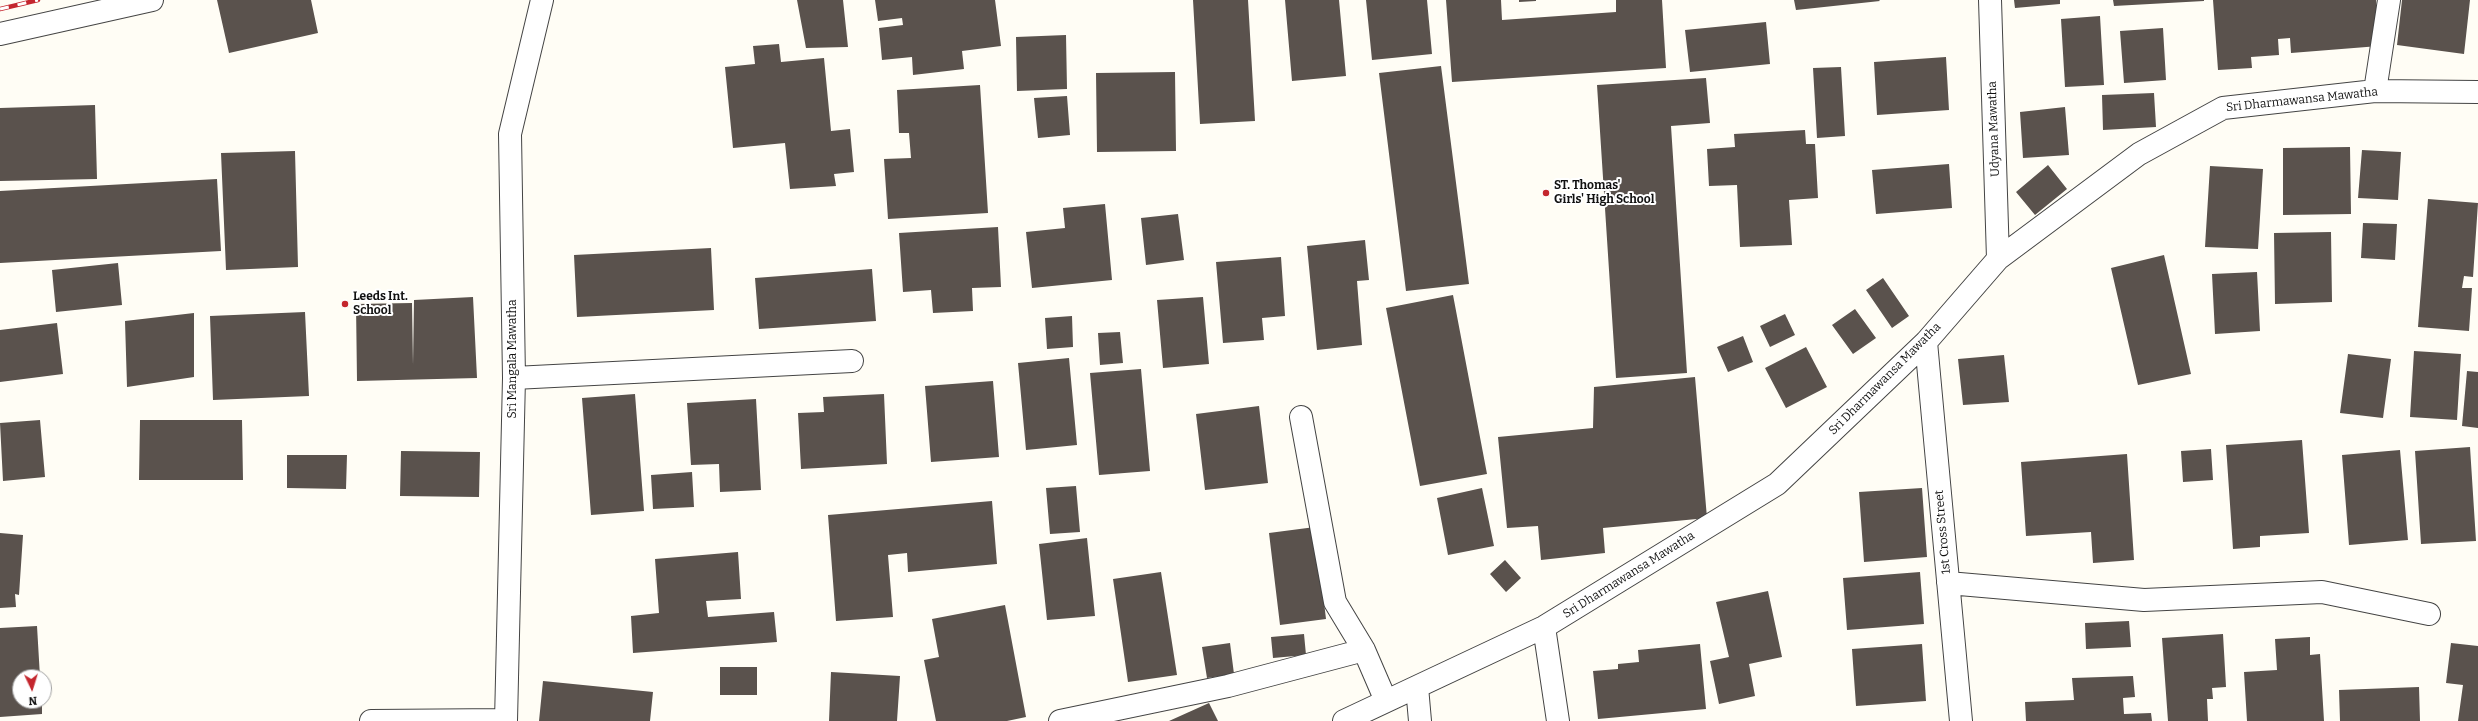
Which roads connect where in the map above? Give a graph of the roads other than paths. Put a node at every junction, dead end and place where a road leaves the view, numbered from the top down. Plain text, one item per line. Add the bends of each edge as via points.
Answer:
1 (152, 0) edge
2 (542, 0) edge
3 (1990, 0) edge
4 (2389, 0) edge
5 (0, 34) edge
6 (2375, 91) junction
7 (2478, 92) edge
8 (1998, 258) junction
9 (1926, 342) junction
10 (852, 361) dead end
11 (514, 378) junction
12 (1301, 417) dead end
13 (1948, 583) junction
14 (2428, 614) dead end
15 (1544, 627) junction
16 (1364, 650) junction
17 (1417, 687) junction
18 (1386, 701) junction
19 (506, 720) edge
20 (371, 721) edge
21 (1060, 721) edge
22 (1344, 721) edge
23 (1420, 721) edge
24 (1558, 721) edge
25 (1961, 721) edge

1 - 5 street
2 - 11 street, Sri Mangala Mawatha via 510,134
3 - 8 street, Udyana Mawatha
4 - 6 street
6 - 7 street, Sri Dharmawansa Mawatha
6 - 8 street, Sri Dharmawansa Mawatha via 2222,108 2139,154
8 - 9 street, Sri Dharmawansa Mawatha
9 - 13 street, 1st Cross Street
9 - 15 street, Sri Dharmawansa Mawatha via 1776,484
10 - 11 street
11 - 19 street, Sri Mangala Mawatha
12 - 16 street via 1335,602
13 - 14 street via 2144,600 2322,592
13 - 25 street, 1st Cross Street
15 - 17 street, Sri Dharmawansa Mawatha
15 - 24 street
16 - 18 street
16 - 21 street via 1228,686
17 - 18 street, Sri Dharmawansa Mawatha
17 - 23 street
18 - 22 street, Sri Dharmawansa Mawatha
19 - 20 street

